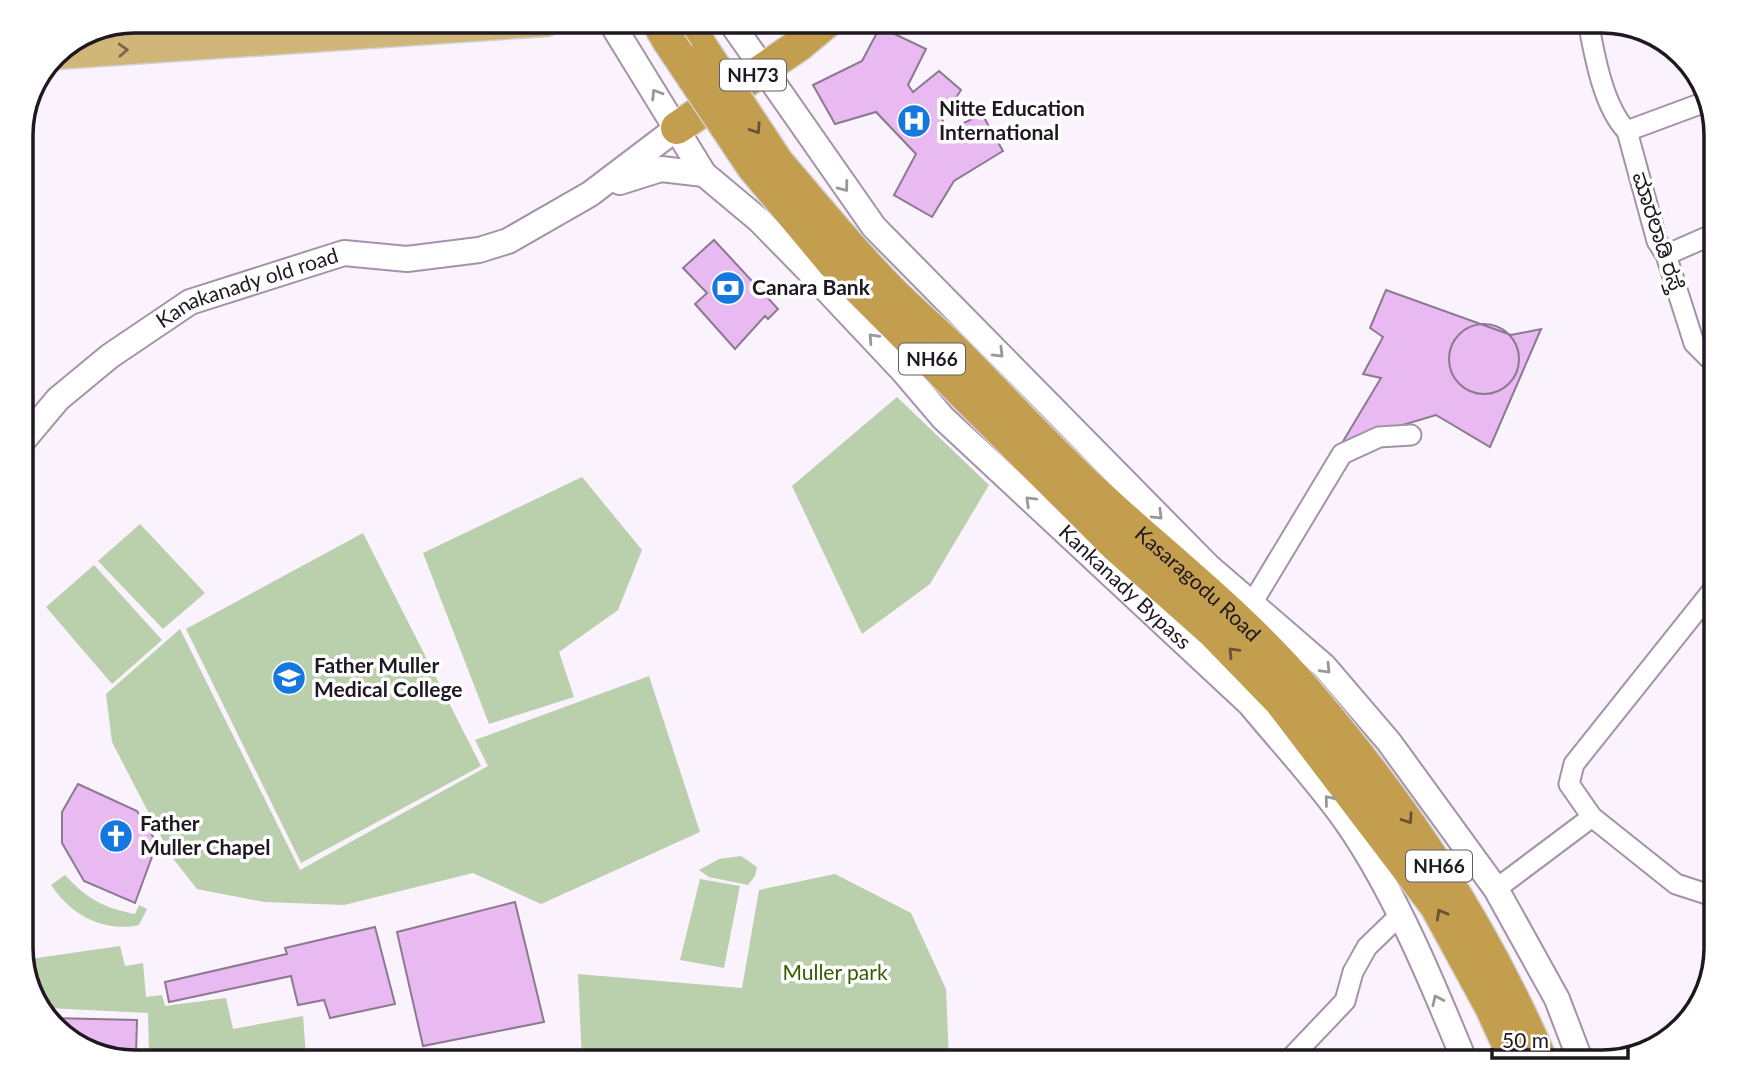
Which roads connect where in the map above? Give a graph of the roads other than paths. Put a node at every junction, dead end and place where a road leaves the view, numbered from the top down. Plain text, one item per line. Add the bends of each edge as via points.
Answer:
1 (367, 33) edge
2 (618, 33) edge
3 (666, 33) edge
4 (692, 33) edge
5 (738, 33) edge
6 (814, 33) edge
7 (1590, 33) edge
8 (76, 53) edge
9 (763, 68) junction
10 (1698, 105) edge
11 (677, 128) junction
12 (1627, 131) junction
13 (766, 165) junction
14 (704, 174) junction
15 (590, 194) junction
16 (1704, 238) edge
17 (1666, 255) junction
18 (1704, 352) edge
19 (33, 429) edge
20 (1411, 435) dead end
21 (1704, 601) edge
22 (1251, 605) junction
23 (1592, 817) junction
24 (1496, 889) junction
25 (1704, 893) edge
26 (1399, 916) junction
27 (1298, 1050) edge
28 (1460, 1050) edge
29 (1511, 1050) edge
30 (1537, 1050) edge
31 (1576, 1050) edge

8 -> 1 main road
11 -> 2 street
3 - 13 highway, NH66, bridge
4 -> 13 highway, NH66, bridge
5 - 9 street
6 - 9 highway, NH73
7 - 12 street, ಮಾರಲಾಡಿ ರಸ್ತೆ via 1597,67 1619,123
9 - 11 highway, NH73
9 -> 22 street via 874,227
10 - 12 street
11 - 14 street
11 - 15 street
12 - 17 street, ಮಾರಲಾಡಿ ರಸ್ತೆ via 1657,241
29 -> 13 highway, Kasaragodu Road / NH66 via 1436,906 1280,701 1213,632 1115,545 834,264
13 -> 30 highway, Kasaragodu Road / NH66 via 1084,482 1235,617 1304,689 1401,809 1457,893
14 - 15 street via 662,169
26 -> 14 street, Kankanady Bypass via 1347,822 1250,704 943,418 808,270 759,220
15 - 19 street, Kanakanady old road via 508,241 479,250 407,259 344,253 190,302 110,356 58,399
16 - 17 street
17 - 18 street, ಮಾರಲಾಡಿ ರಸ್ತೆ via 1695,342
20 - 22 street via 1379,437 1342,454
21 - 23 street via 1574,764 1569,784
22 -> 24 street via 1324,666 1389,742
23 - 24 street
23 - 25 street via 1676,884
24 - 31 street via 1557,999
26 - 27 street via 1367,947 1353,972 1345,1001
28 -> 26 street, Kankanady Bypass

